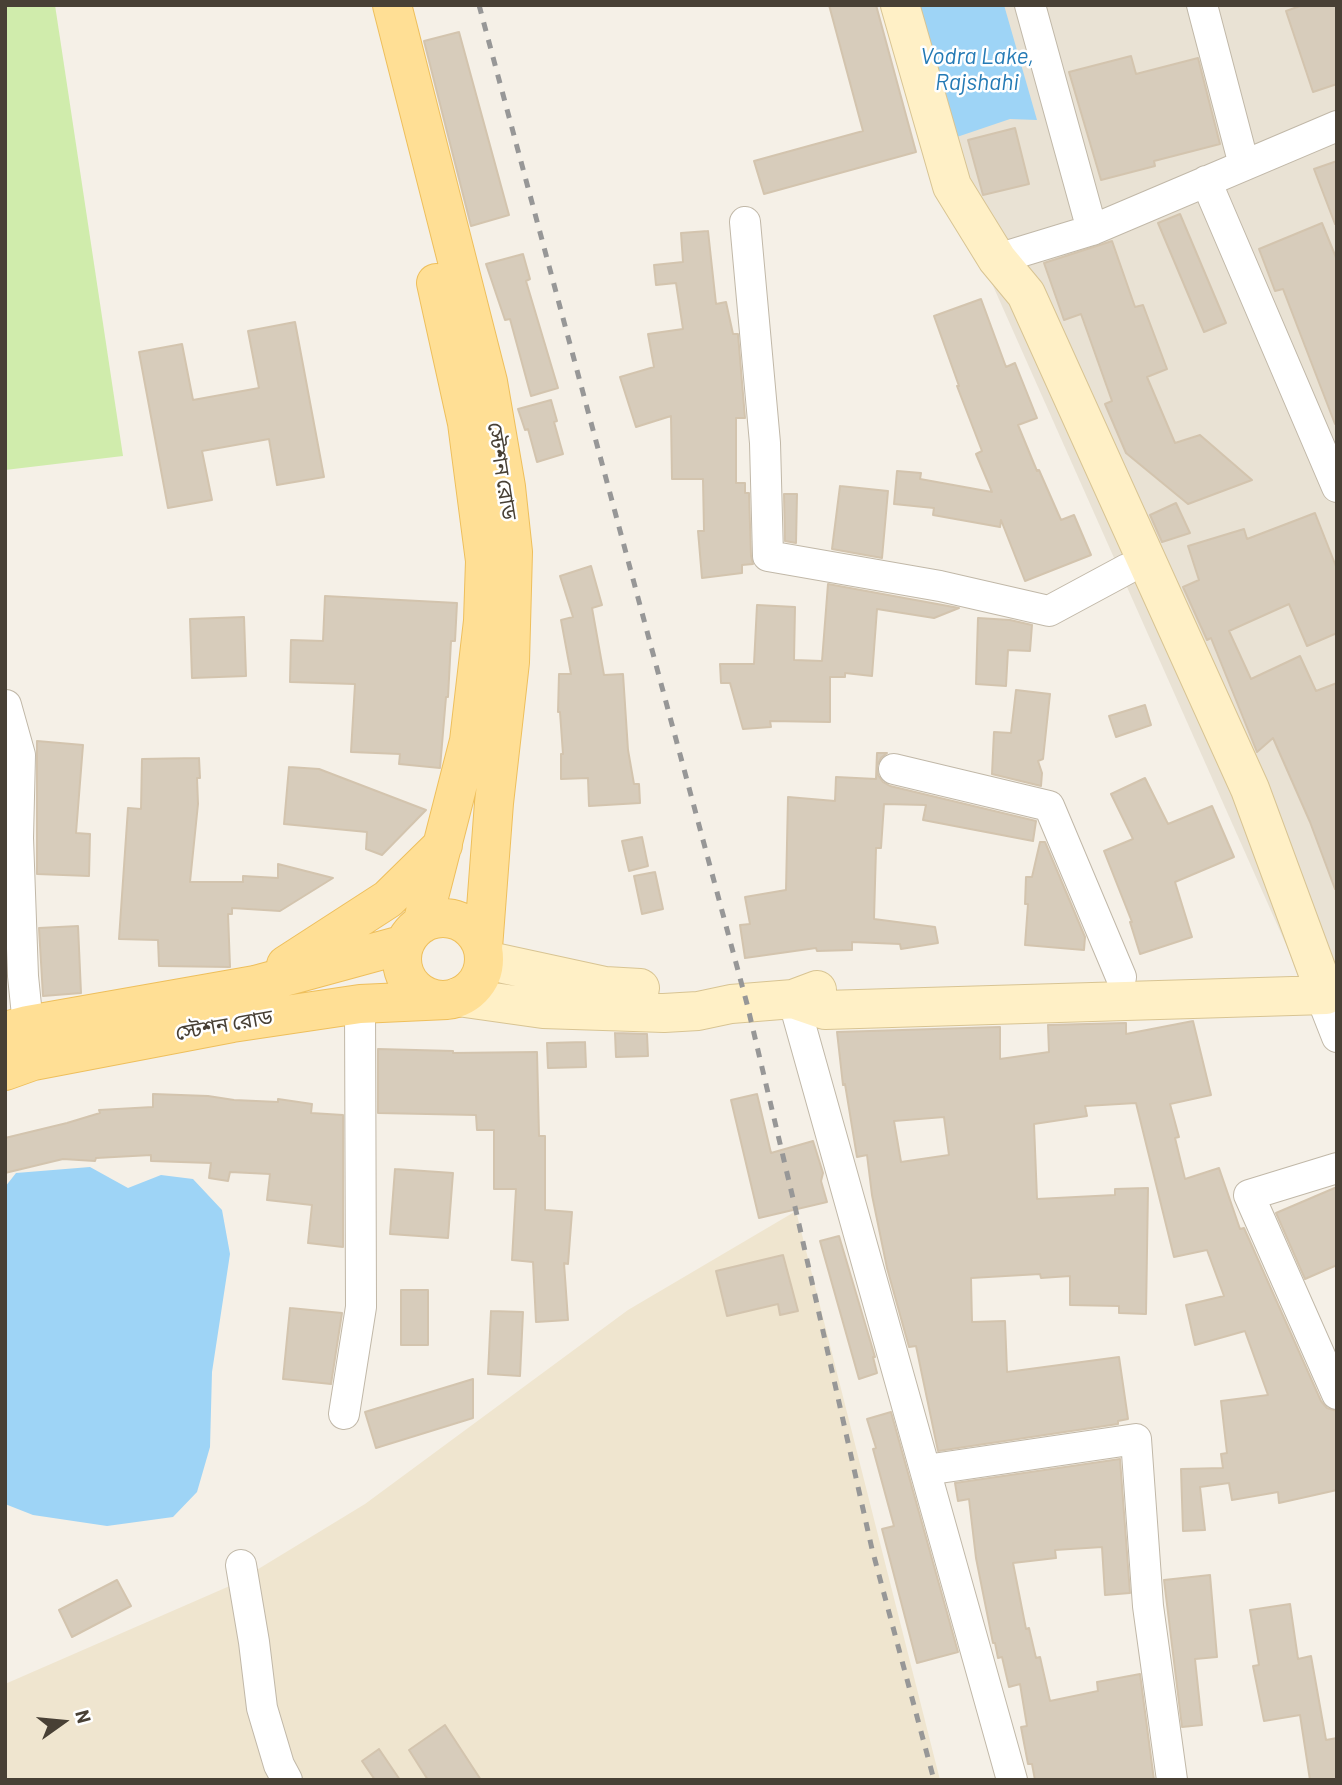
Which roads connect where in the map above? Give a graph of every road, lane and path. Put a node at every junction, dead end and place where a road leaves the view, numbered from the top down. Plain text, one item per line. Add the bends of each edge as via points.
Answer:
1 (365, 5) edge
2 (391, 5) edge
3 (900, 5) edge
4 (1030, 5) edge
5 (1202, 5) edge
6 (1337, 126) edge
7 (1244, 165) junction
8 (1206, 181) junction
9 (746, 222) dead end
10 (1092, 230) junction
11 (997, 259) junction
12 (1337, 487) edge
13 (1127, 569) junction
14 (6, 705) edge
15 (894, 769) dead end
16 (443, 845) junction
17 (413, 934) junction
18 (484, 954) junction
19 (1121, 977) junction
20 (255, 985) junction
21 (1316, 989) junction
22 (452, 999) junction
23 (793, 999) junction
24 (360, 1004) junction
25 (731, 1004) junction
26 (1337, 1037) edge
27 (18, 1047) edge
28 (1337, 1168) edge
29 (1337, 1394) edge
30 (344, 1414) dead end
31 (926, 1470) junction
32 (240, 1565) dead end
33 (287, 1780) edge
34 (1012, 1780) edge
35 (1172, 1780) edge

1 - 16 main road, স্টেশন রোড via 467,423 485,561 469,741
2 - 18 main road, স্টেশন রোড via 488,382 513,552 510,662
3 - 11 main road via 952,186
4 - 10 street
5 - 7 street
6 - 7 street
7 - 8 street
8 - 10 street
8 - 12 street
9 - 13 street via 765,443 768,556 940,586 1049,611
10 - 11 street
11 - 13 main road via 1005,307
11 - 21 main road via 1026,294 1250,789
13 - 21 main road
14 - 27 street via 20,755 23,976
15 - 19 street via 1049,806
16 - 17 main road, স্টেশন রোড
16 - 20 main road via 388,899
17 - 18 main road via 440,918 453,919 468,927
17 - 20 main road, স্টেশন রোড
17 - 22 main road via 402,958 410,983 432,999
18 - 22 main road via 477,983
18 - 25 main road via 605,986 698,990
19 - 21 main road
19 - 23 main road via 826,986
20 - 27 main road, স্টেশন রোড
21 - 23 main road via 825,1010
21 - 26 street
22 - 24 main road, স্টেশন রোড
22 - 25 main road via 543,1009 664,1013
23 - 25 main road
23 - 31 street
24 - 27 main road, স্টেশন রোড
24 - 30 street via 361,1307
28 - 29 street via 1249,1195
31 - 34 street
31 - 35 street via 1136,1439 1148,1606
32 - 33 street via 262,1708

